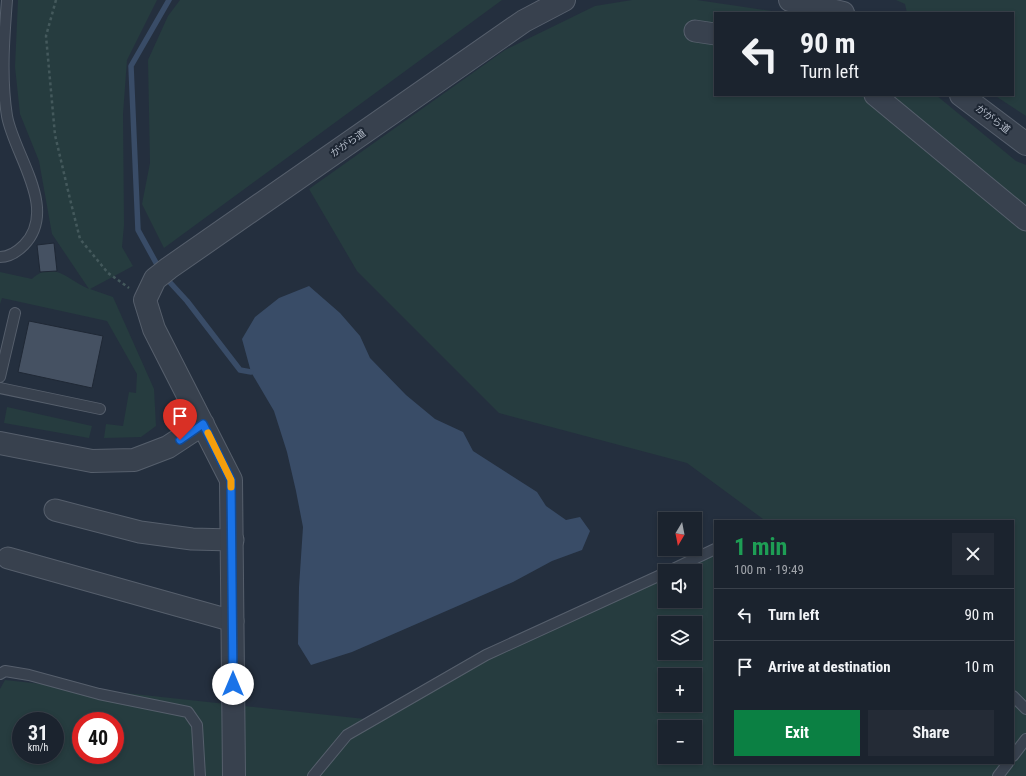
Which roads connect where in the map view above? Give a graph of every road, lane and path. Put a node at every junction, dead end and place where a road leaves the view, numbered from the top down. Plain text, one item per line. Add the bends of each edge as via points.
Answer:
1 (7, 0) edge
2 (56, 0) edge
3 (564, 0) edge
4 (790, 0) edge
5 (839, 12) edge
6 (695, 31) dead end
7 (714, 34) edge
8 (876, 96) edge
9 (962, 96) edge
10 (0, 124) edge
11 (11, 127) junction
12 (1026, 144) edge
13 (1026, 220) edge
14 (0, 258) edge
15 (145, 300) junction
16 (15, 313) dead end
17 (0, 377) edge
18 (0, 388) edge
19 (100, 409) dead end
20 (203, 424) junction
21 (0, 442) edge
22 (55, 510) dead end
23 (233, 540) junction
24 (714, 549) edge
25 (8, 558) dead end
26 (684, 564) edge
27 (658, 576) edge
28 (233, 621) junction
29 (0, 674) edge
30 (1014, 697) edge
31 (1026, 709) edge
32 (1026, 738) edge
33 (1014, 755) edge
34 (1007, 764) edge
35 (200, 776) edge
36 (234, 776) edge
37 (313, 776) edge
38 (998, 776) edge

1 - 11 lane via 4,86 7,118
2 - 15 path via 46,36 55,135 80,239 108,273
3 - 15 street, ががら道 via 524,21 162,274
4 - 5 street
6 - 7 street
8 - 13 street
9 - 12 street, ががら道
10 - 11 lane
11 - 14 lane via 38,207 36,227 27,242 16,253
15 - 20 street via 154,329
16 - 17 lane
18 - 19 lane
20 - 21 street via 168,447 134,460 92,461
20 - 23 street via 231,480
22 - 23 street via 140,532 192,539
23 - 28 street
24 - 26 lane
25 - 28 street
27 - 37 lane via 486,655 347,735
28 - 36 street
29 - 35 lane via 5,671 29,675 99,694 188,712 197,725
30 - 31 lane
32 - 33 lane
34 - 38 lane

